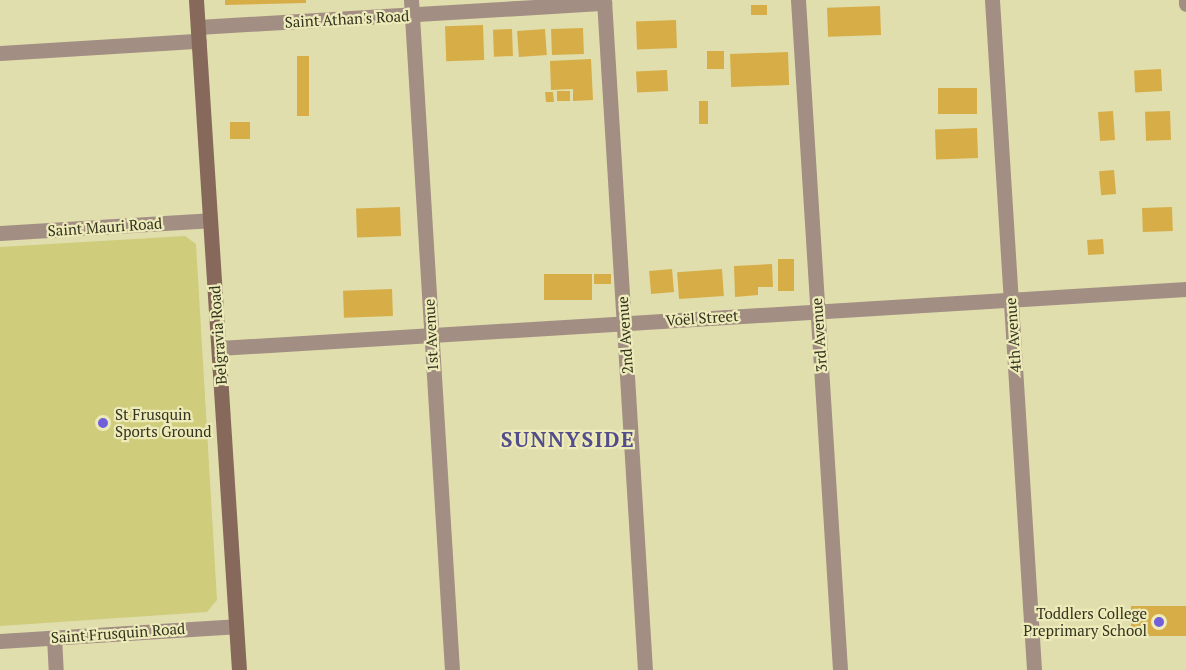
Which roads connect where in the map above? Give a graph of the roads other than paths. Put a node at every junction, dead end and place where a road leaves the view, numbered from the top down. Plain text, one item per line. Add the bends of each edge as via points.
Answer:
1 (196, 0) edge
2 (798, 0) edge
3 (992, 0) edge
4 (604, 2) edge
5 (412, 8) edge
6 (199, 34) junction
7 (0, 53) edge
8 (210, 220) junction
9 (0, 234) edge
10 (1186, 289) edge
11 (1010, 300) junction
12 (817, 311) junction
13 (624, 323) junction
14 (431, 335) junction
15 (219, 348) junction
16 (236, 626) junction
17 (54, 637) junction
18 (0, 641) edge
19 (56, 670) edge
20 (239, 670) edge
21 (452, 670) edge
22 (645, 670) edge
23 (840, 670) edge
24 (1034, 670) edge

1 - 6 street, Belgravia Road
2 - 12 street, 3rd Avenue
3 - 11 street, 4th Avenue
4 - 5 street, Saint Athan's Road
4 - 13 street, 2nd Avenue
5 - 6 street, Saint Athan's Road
5 - 14 street, 1st Avenue
6 - 7 street, Saint Athan's Road
6 - 8 street, Belgravia Road
8 - 9 street, Saint Mauri Road
8 - 15 street, Belgravia Road
10 - 11 street, Voël Street
11 - 12 street, Voël Street
11 - 24 street, 4th Avenue
12 - 13 street, Voël Street
12 - 23 street, 3rd Avenue
13 - 14 street, Voël Street
13 - 22 street, 2nd Avenue
14 - 15 street, Voël Street
14 - 21 street, 1st Avenue
15 - 16 street, Belgravia Road
16 - 17 street, Saint Frusquin Road
16 - 20 street, Belgravia Road
17 - 18 street, Saint Frusquin Road
17 - 19 street

